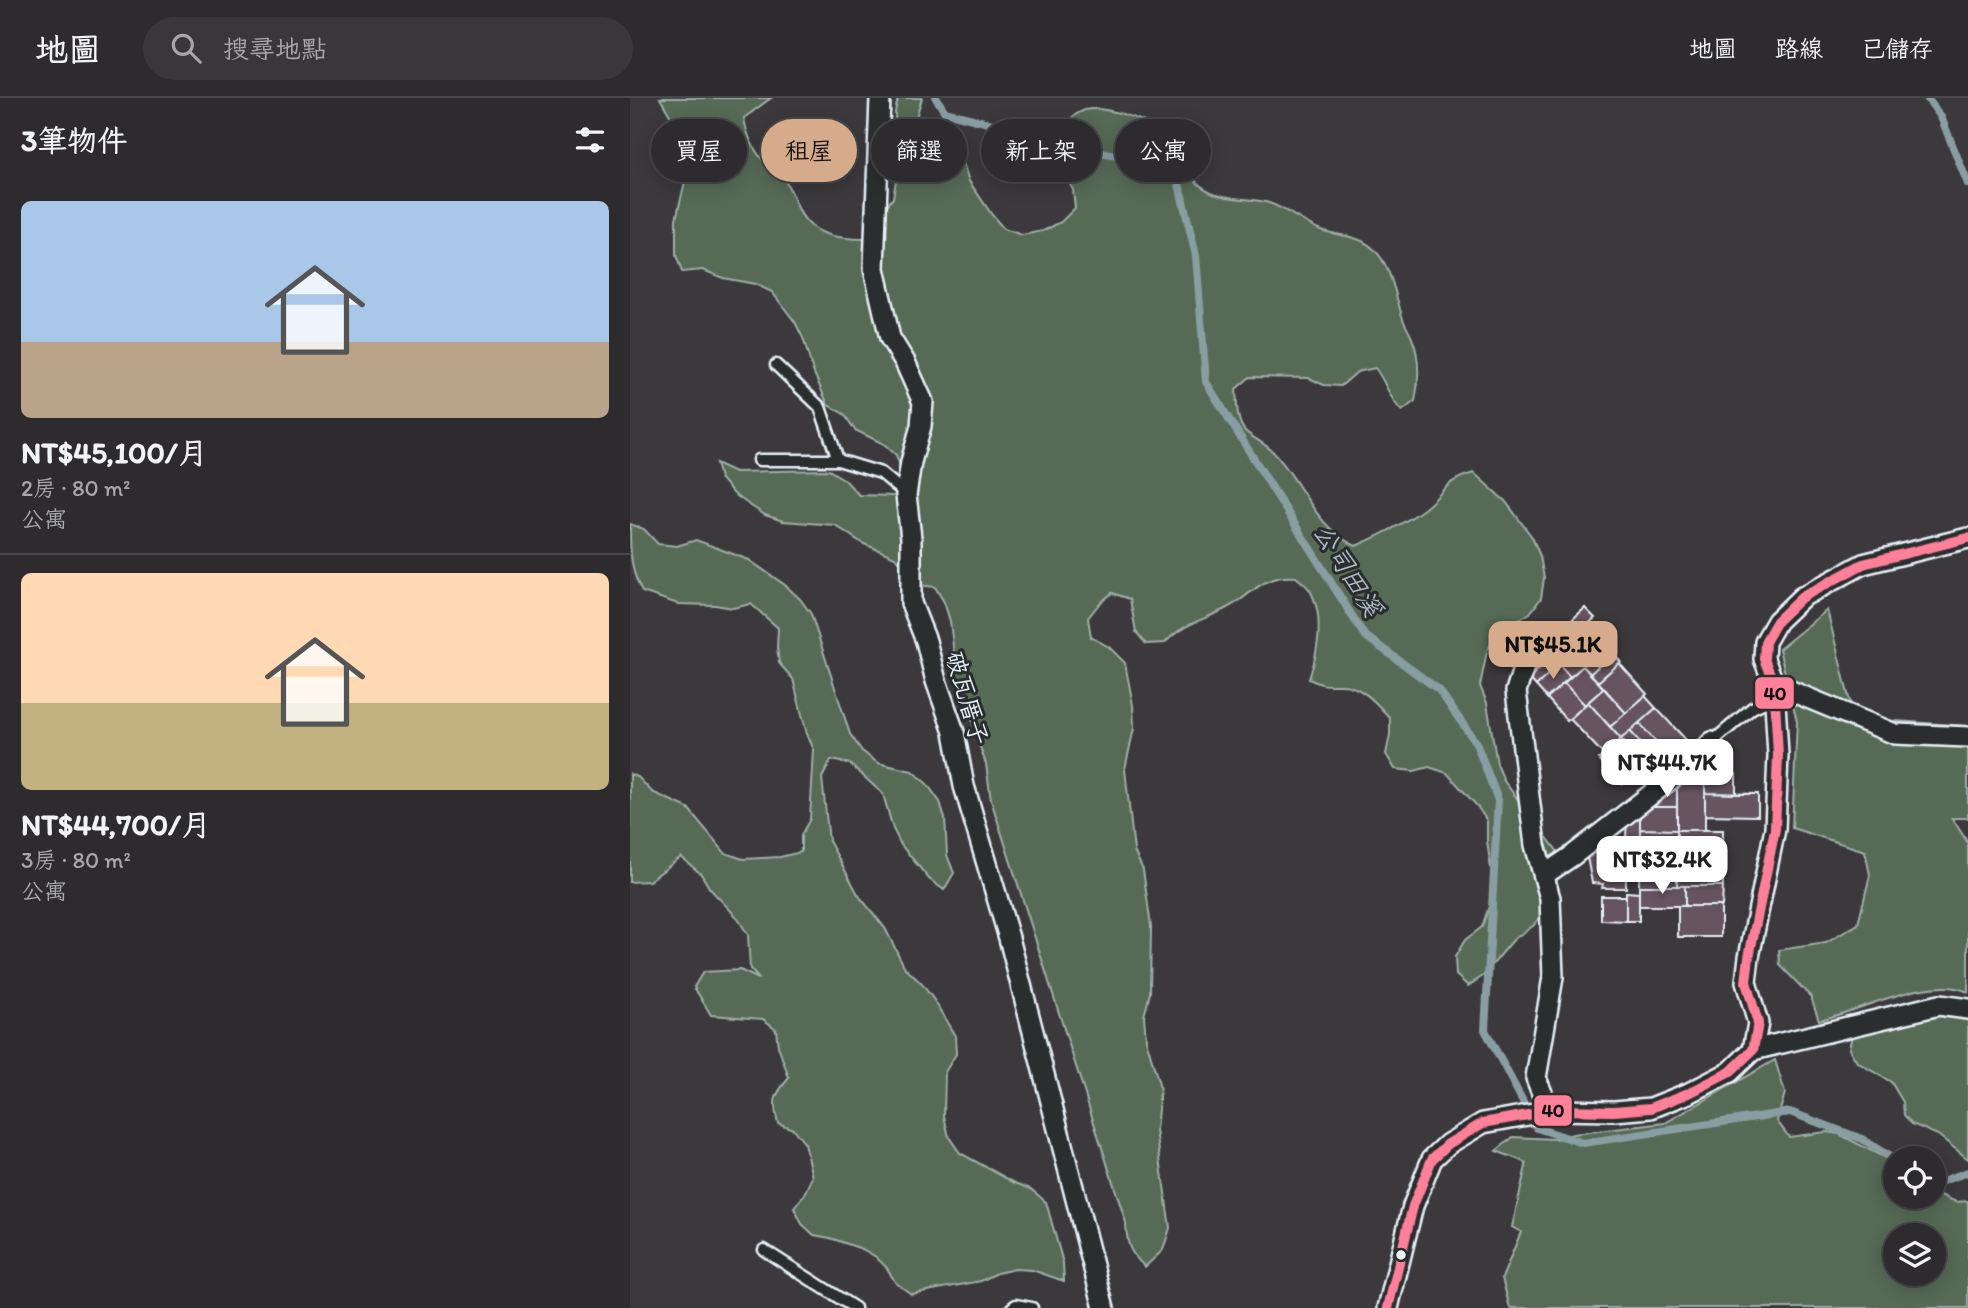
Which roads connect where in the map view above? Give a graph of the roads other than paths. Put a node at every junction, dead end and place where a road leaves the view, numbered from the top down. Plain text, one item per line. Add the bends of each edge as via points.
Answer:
1 (880, 98) edge
2 (776, 365) dead end
3 (759, 460) dead end
4 (838, 460) junction
5 (906, 495) junction
6 (1968, 538) edge
7 (1546, 636) dead end
8 (1775, 691) junction
9 (1968, 737) edge
10 (1712, 742) joint
11 (1544, 875) junction
12 (1968, 1009) edge
13 (1753, 1050) junction
14 (1552, 1111) junction
15 (764, 1250) dead end
16 (855, 1308) edge
17 (1012, 1308) edge
18 (1032, 1308) edge
19 (1104, 1308) edge
20 (1388, 1308) edge

1 - 5 street, 破瓦厝子 via 874,269 890,338 923,402
2 - 4 lane via 820,407
3 - 4 lane
4 - 5 lane via 881,473
5 - 19 street, 破瓦厝子 via 911,604 954,732 964,786 1009,938
6 - 8 street via 1863,564 1802,597 1777,621 1765,642 1763,659
7 - 11 street via 1525,660 1516,691 1535,845
8 - 9 street via 1895,733
8 - 10 lane
8 - 13 street via 1775,829 1746,982 1758,1023
10 - 11 street via 1694,761
11 - 14 street via 1550,898 1553,977 1536,1078
12 - 13 street via 1939,1005
13 - 14 street via 1730,1072 1651,1108
14 - 20 street via 1483,1123 1433,1158 1413,1206
15 - 16 lane
17 - 18 lane

